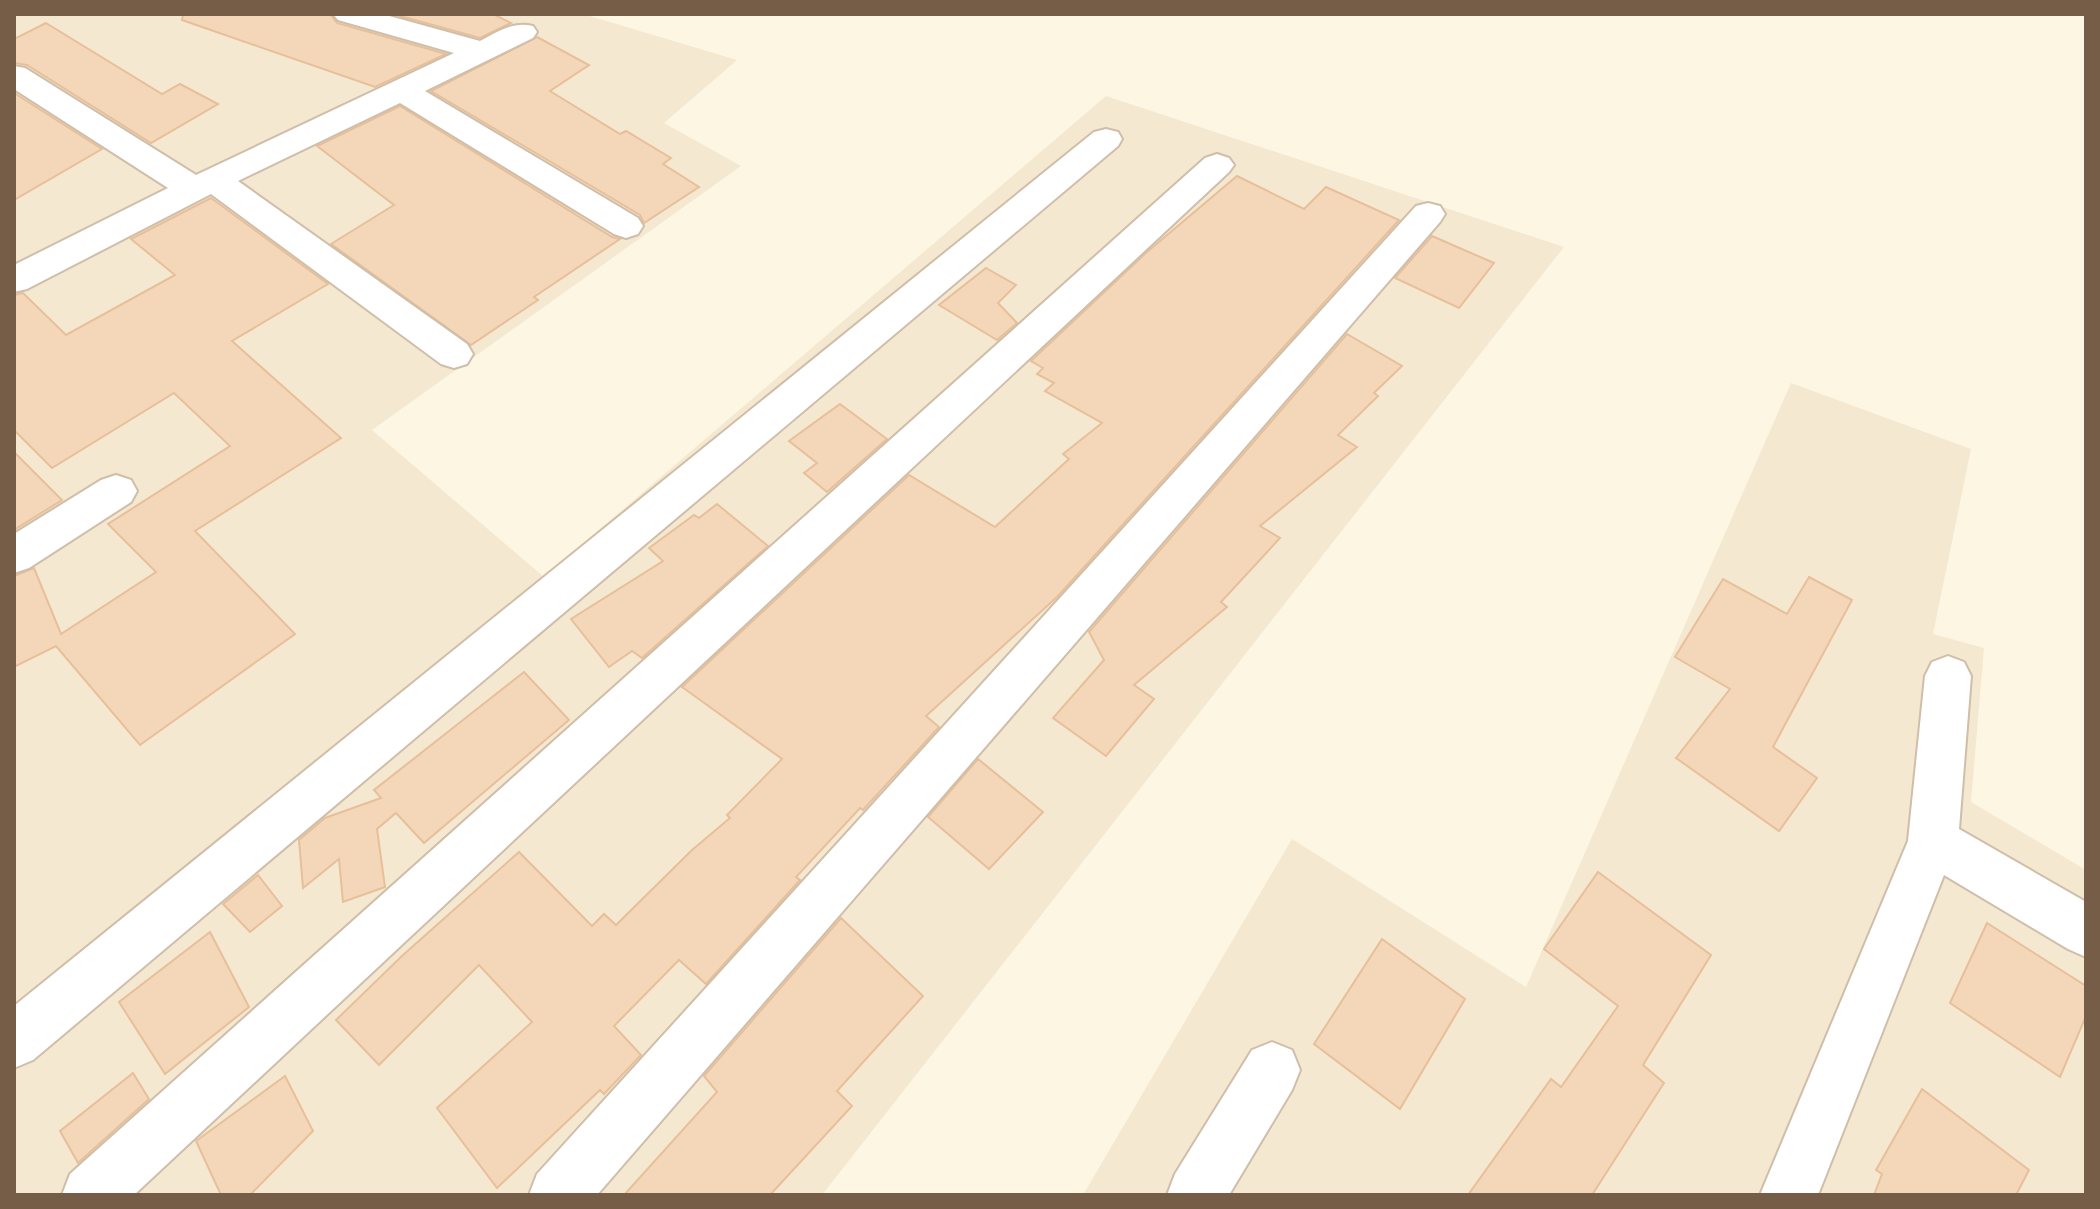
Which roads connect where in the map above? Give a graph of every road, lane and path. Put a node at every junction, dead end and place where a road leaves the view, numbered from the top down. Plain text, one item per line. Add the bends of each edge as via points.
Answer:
1 (348, 14) edge
2 (522, 32) dead end
3 (483, 51) junction
4 (14, 75) edge
5 (401, 90) junction
6 (1106, 139) dead end
7 (1217, 165) dead end
8 (204, 184) junction
9 (1428, 214) dead end
10 (626, 226) dead end
11 (14, 280) edge
12 (454, 354) dead end
13 (116, 491) dead end
14 (14, 556) edge
15 (1948, 676) dead end
16 (1933, 841) junction
17 (2086, 931) edge
18 (14, 1041) edge
19 (1272, 1070) dead end
20 (91, 1195) edge
21 (558, 1195) edge
22 (1196, 1195) edge
23 (1789, 1195) edge

1 - 3 street
2 - 3 street
3 - 5 street
4 - 8 street
5 - 8 street
5 - 10 street
6 - 18 street
7 - 20 street
8 - 11 street
8 - 12 street
9 - 21 street
13 - 14 street
15 - 16 street
16 - 17 street
16 - 23 street
19 - 22 street

